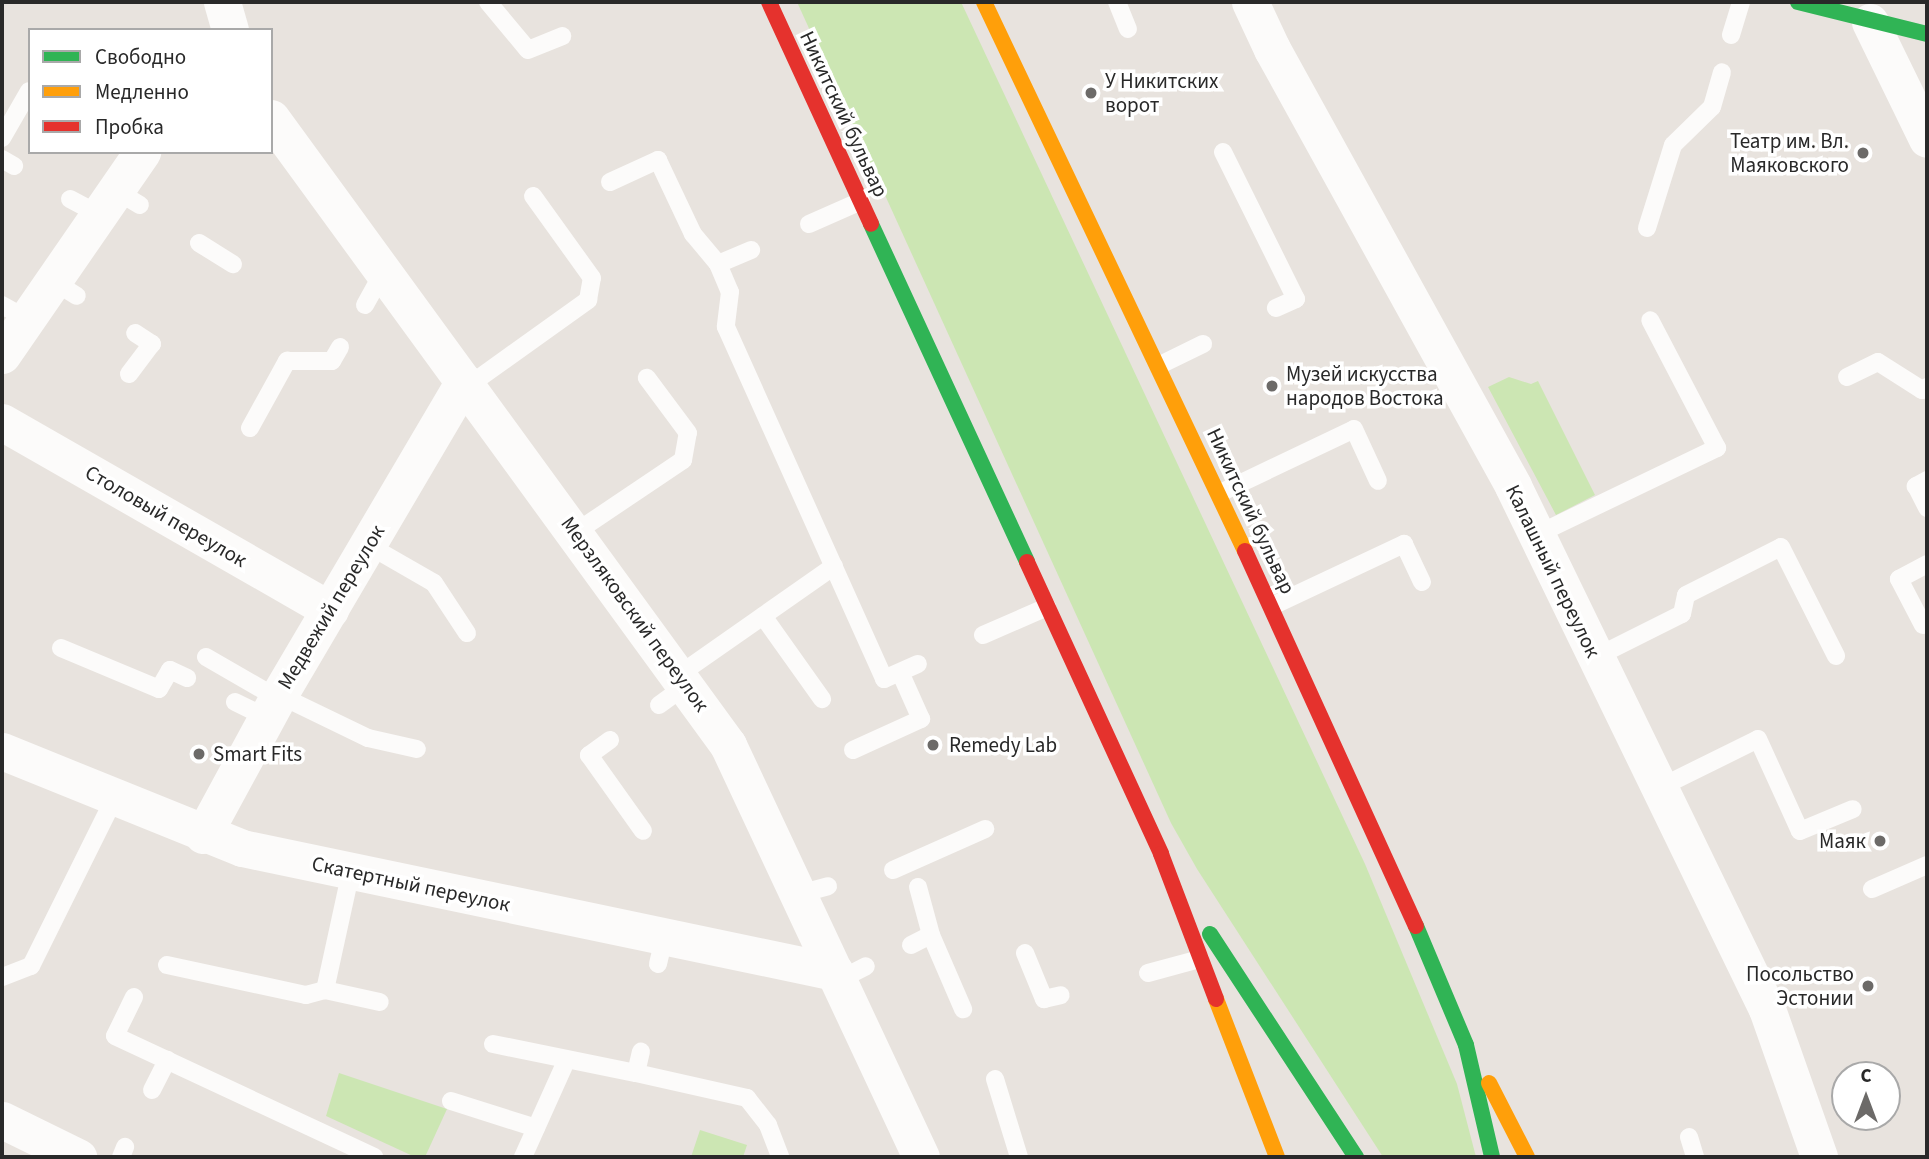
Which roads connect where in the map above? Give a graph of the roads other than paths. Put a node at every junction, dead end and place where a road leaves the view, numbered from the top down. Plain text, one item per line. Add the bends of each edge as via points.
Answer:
1 (488, 2) edge
2 (769, 2) edge
3 (984, 2) edge
4 (1118, 2) edge
5 (1250, 2) edge
6 (1741, 2) edge
7 (1798, 2) edge
8 (1834, 7) edge
9 (1870, 22) junction
10 (1128, 29) dead end
11 (1927, 34) edge
12 (1731, 35) dead end
13 (562, 36) dead end
14 (1722, 72) dead end
15 (28, 93) edge
16 (273, 120) edge
17 (2, 138) edge
18 (1927, 139) edge
19 (1223, 152) dead end
20 (141, 154) edge
21 (610, 182) dead end
22 (533, 196) dead end
23 (861, 201) junction
24 (809, 223) dead end
25 (1647, 228) dead end
26 (200, 243) dead end
27 (751, 250) dead end
28 (233, 264) dead end
29 (718, 264) junction
30 (384, 270) junction
31 (365, 305) dead end
32 (1276, 308) dead end
33 (14, 312) edge
34 (1650, 320) dead end
35 (135, 333) dead end
36 (1203, 344) dead end
37 (340, 347) dead end
38 (2, 355) edge
39 (1160, 365) junction
40 (129, 374) dead end
41 (646, 377) dead end
42 (1847, 377) dead end
43 (466, 384) junction
44 (1927, 387) edge
45 (2, 422) edge
46 (250, 428) dead end
47 (1927, 480) edge
48 (1378, 481) dead end
49 (1220, 494) junction
50 (1927, 508) edge
51 (576, 532) junction
52 (1536, 535) junction
53 (368, 545) junction
54 (1927, 564) edge
55 (834, 566) junction
56 (1422, 582) dead end
57 (1272, 606) junction
58 (1047, 607) junction
59 (330, 610) junction
60 (763, 616) junction
61 (1923, 625) dead end
62 (467, 633) dead end
63 (984, 635) dead end
64 (61, 648) dead end
65 (1836, 656) dead end
66 (206, 657) dead end
67 (1595, 657) junction
68 (918, 664) dead end
69 (900, 672) junction
70 (187, 678) dead end
71 (675, 688) junction
72 (822, 699) dead end
73 (264, 703) junction
74 (610, 740) dead end
75 (417, 749) dead end
76 (853, 750) dead end
77 (2, 751) edge
78 (1659, 788) junction
79 (114, 799) junction
80 (1853, 809) dead end
81 (985, 829) dead end
82 (643, 831) dead end
83 (202, 835) junction
84 (1161, 854) junction
85 (1927, 864) edge
86 (893, 870) dead end
87 (351, 871) junction
88 (918, 887) dead end
89 (1872, 889) dead end
90 (931, 935) junction
91 (911, 945) dead end
92 (1026, 953) dead end
93 (1200, 959) junction
94 (167, 965) dead end
95 (846, 973) junction
96 (1149, 973) dead end
97 (2, 977) edge
98 (325, 990) junction
99 (1061, 995) dead end
100 (134, 997) dead end
101 (380, 1002) dead end
102 (962, 1009) dead end
103 (493, 1044) dead end
104 (1466, 1045) junction
105 (641, 1052) dead end
106 (567, 1059) junction
107 (167, 1060) junction
108 (636, 1073) junction
109 (995, 1079) dead end
110 (152, 1090) dead end
111 (451, 1101) dead end
112 (2, 1120) edge
113 (536, 1128) junction
114 (1689, 1137) dead end
115 (78, 1157) edge
116 (374, 1157) edge
117 (523, 1157) edge
118 (780, 1157) edge
119 (921, 1157) edge
120 (1019, 1157) edge
121 (1277, 1157) edge
122 (1356, 1157) edge
123 (1492, 1157) edge
124 (1527, 1157) edge
125 (1695, 1157) edge
126 (1819, 1157) edge

1 - 13 lane via 528,50
2 - 23 main road, Никитский бульвар
3 - 39 main road, Никитский бульвар
4 - 10 lane
5 - 52 street, Калашный переулок
6 - 12 lane
7 - 8 main road
8 - 9 main road
9 - 11 main road
9 - 18 street
14 - 25 lane via 1712,107 1673,145
15 - 17 lane
16 - 30 street, Мерзляковский переулок
19 - 32 lane via 1296,299
20 - 33 street via 106,202 65,289
21 - 29 lane via 658,160 693,234
22 - 43 lane via 592,278 588,300
23 - 24 lane
23 - 58 main road, Никитский бульвар
26 - 28 lane
27 - 29 lane
29 - 55 lane via 730,292 726,327
30 - 31 lane
30 - 43 street, Мерзляковский переулок
33 - 38 street
34 - 52 lane via 1717,448
35 - 40 lane via 152,344
36 - 39 lane
37 - 46 lane via 332,361 287,361
39 - 49 main road, Никитский бульвар
41 - 51 lane via 688,433 683,460
42 - 44 lane via 1878,362 1922,390
43 - 51 street, Мерзляковский переулок
43 - 53 street, Медвежий переулок
45 - 59 street, Столовый переулок
47 - 50 lane via 1916,486
48 - 49 lane via 1354,429
49 - 57 main road, Никитский бульвар
51 - 71 street, Мерзляковский переулок
52 - 67 street, Калашный переулок
53 - 59 street, Медвежий переулок
53 - 62 lane via 434,583
54 - 61 lane via 1899,579
55 - 60 lane
55 - 69 lane via 884,679
56 - 57 lane via 1404,544
57 - 104 main road, Никитский бульвар
58 - 63 lane
58 - 84 main road, Никитский бульвар
59 - 73 street, Медвежий переулок
60 - 71 lane
60 - 72 lane
64 - 70 lane via 159,689 170,670
65 - 67 lane via 1781,547 1686,595 1682,614
66 - 73 lane
67 - 78 street, Калашный переулок
68 - 69 lane
69 - 76 lane via 921,719
71 - 95 street, Мерзляковский переулок via 727,745 813,890
73 - 75 lane via 368,738
73 - 83 street, Медвежий переулок
74 - 82 lane via 589,755
77 - 79 street, Скатертный переулок
78 - 80 lane via 1758,739 1800,831
78 - 126 street, Калашный переулок via 1767,1009
79 - 83 street, Скатертный переулок
79 - 97 lane via 31,966
81 - 86 lane
83 - 87 street, Скатертный переулок
84 - 93 main road, Никитский бульвар
84 - 122 main road, Никитский бульвар via 1240,984
85 - 89 lane
87 - 95 street, Скатертный переулок via 661,951
87 - 98 lane
88 - 90 lane
90 - 91 lane
90 - 102 lane
92 - 99 lane via 1044,999
93 - 96 lane
93 - 121 main road, Никитский бульвар
94 - 98 lane via 306,995
95 - 119 street, Мерзляковский переулок
98 - 101 lane
100 - 107 lane via 115,1036
103 - 106 lane
104 - 123 main road, Никитский бульвар
104 - 124 main road, Никитский бульвар
105 - 108 lane
106 - 108 lane
106 - 113 lane
107 - 110 lane
107 - 116 lane
108 - 118 lane via 747,1098 768,1125
109 - 120 lane
111 - 113 lane
112 - 115 street
113 - 117 lane
114 - 125 lane

